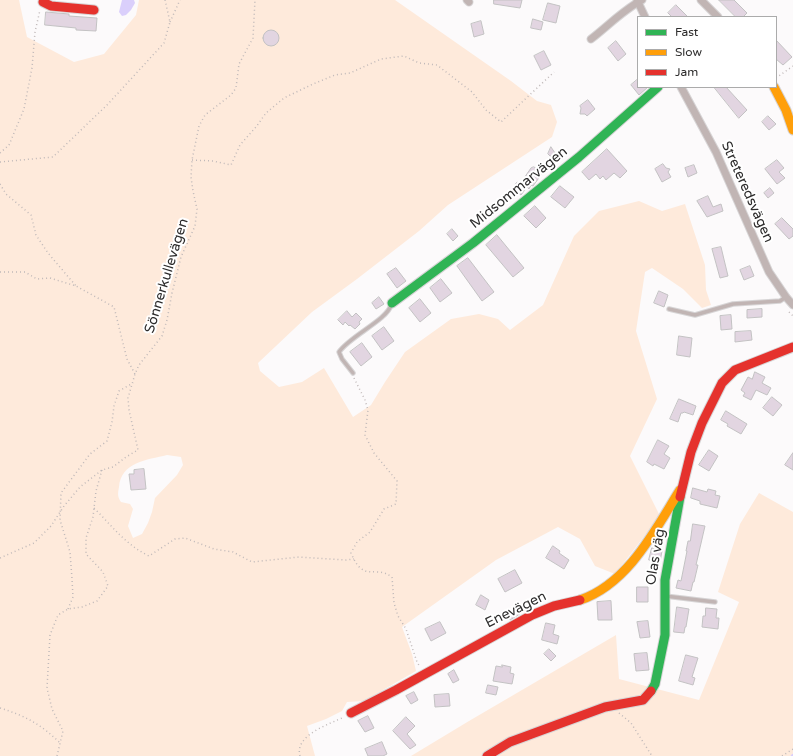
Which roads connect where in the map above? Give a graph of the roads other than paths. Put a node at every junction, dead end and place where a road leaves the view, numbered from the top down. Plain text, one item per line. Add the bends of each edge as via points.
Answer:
1 (701, 0) edge
2 (43, 1) edge
3 (639, 1) edge
4 (94, 10) dead end
5 (645, 16) edge
6 (717, 16) edge
7 (591, 39) dead end
8 (657, 88) edge
9 (682, 88) edge
10 (775, 88) edge
11 (793, 130) edge
12 (786, 297) junction
13 (392, 303) joint
14 (793, 305) edge
15 (669, 309) dead end
16 (793, 347) edge
17 (353, 373) road end
18 (682, 487) junction
19 (664, 596) junction
20 (715, 602) dead end
21 (351, 713) road end
22 (487, 756) edge

1 - 6 street
2 - 4 street via 51,6
3 - 5 street
3 - 7 street
8 - 13 street, Midsommarvägen via 579,158
9 - 12 street, Streteredsvägen via 716,152 769,272
10 - 11 street
12 - 14 street, Streteredsvägen
12 - 15 lane via 780,301 732,304 695,315
13 - 17 lane via 387,312 339,352
16 - 18 street, Olas väg via 735,370 722,383 702,423
18 - 19 street, Olas väg
18 - 21 street, Enevägen via 634,558 603,589 575,602 532,615
19 - 20 lane
19 - 22 street, Olas väg via 665,635 649,695 643,700 605,707 510,742

